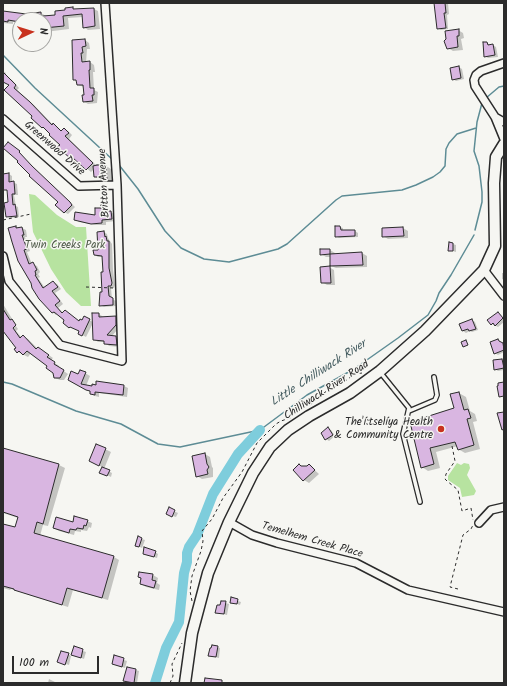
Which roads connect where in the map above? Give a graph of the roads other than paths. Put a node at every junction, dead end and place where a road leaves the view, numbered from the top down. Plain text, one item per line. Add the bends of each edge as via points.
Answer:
1 (105, 3) edge
2 (504, 63) edge
3 (495, 117) junction
4 (3, 119) edge
5 (504, 122) edge
6 (504, 139) edge
7 (504, 144) edge
8 (117, 185) junction
9 (3, 256) edge
10 (484, 270) junction
11 (504, 296) edge
12 (380, 371) junction
13 (434, 377) dead end
14 (409, 412) junction
15 (420, 502) dead end
16 (504, 507) edge
17 (229, 522) junction
18 (479, 524) dead end
19 (504, 612) edge
20 (185, 683) edge

1 - 8 street, Britton Avenue
2 - 3 street via 481,71 474,80 475,86
3 - 5 street
3 - 6 street
4 - 8 street, Greenwood Drive via 79,186
7 - 10 main road, Chilliwack River Road via 496,157 495,246
8 - 9 street, Britton Avenue via 122,362 60,345 9,281
10 - 11 street
10 - 12 main road, Chilliwack River Road
12 - 14 lane via 408,406
12 - 17 main road, Chilliwack River Road via 350,393 298,422 278,439 253,473
13 - 14 lane via 437,394 435,400
14 - 15 lane via 403,434
16 - 18 street via 491,510
17 - 19 street, Temelhem Creek Place via 252,535 356,563 408,590
17 - 20 main road, Chilliwack River Road via 208,573 197,612

